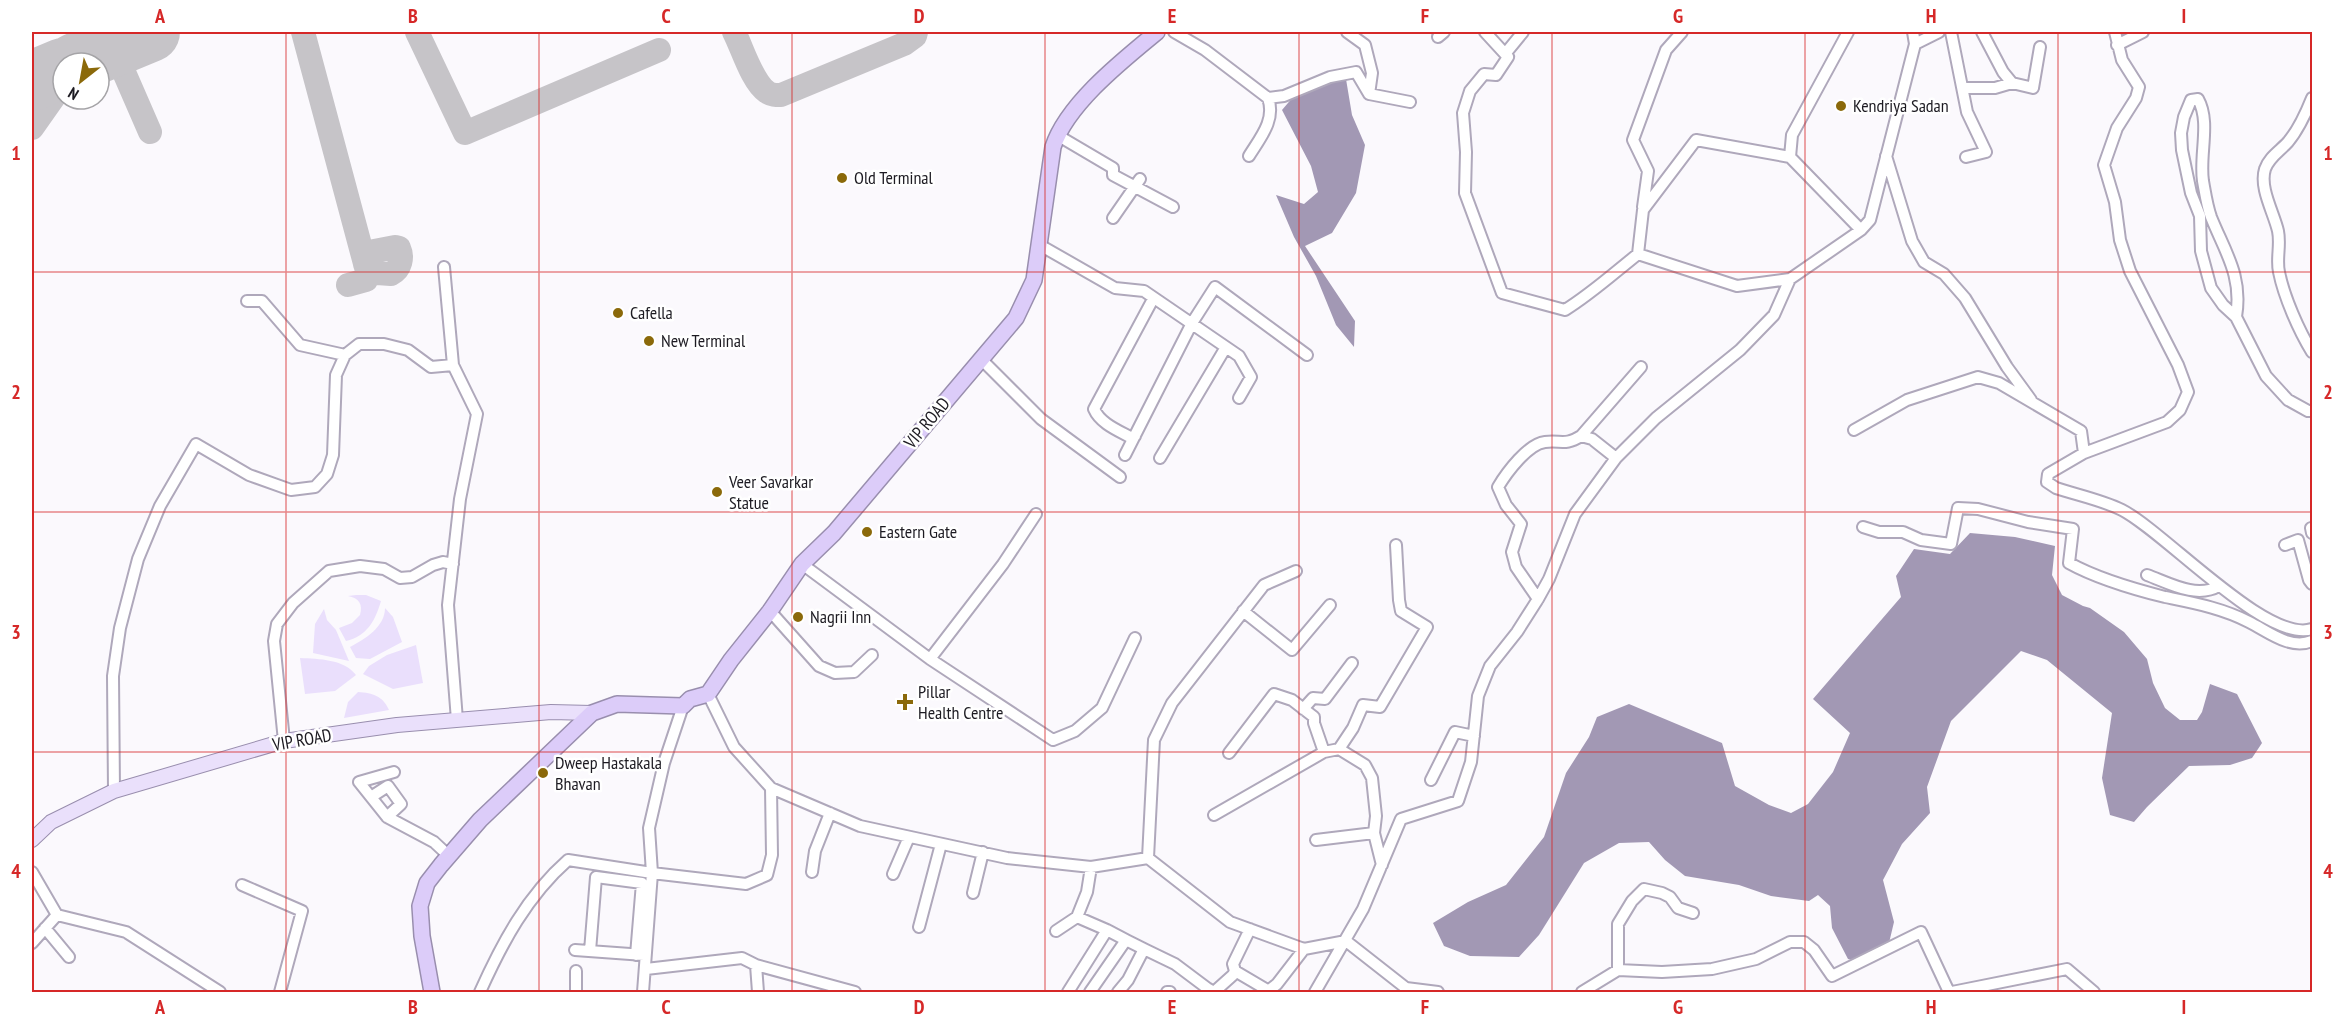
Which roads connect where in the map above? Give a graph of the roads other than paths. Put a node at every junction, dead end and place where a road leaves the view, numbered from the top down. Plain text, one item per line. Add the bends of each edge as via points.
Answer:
1 (1157, 32) edge
2 (1174, 32) edge
3 (1347, 32) edge
4 (1485, 32) edge
5 (1523, 32) edge
6 (1682, 32) edge
7 (1848, 32) edge
8 (1913, 32) edge
9 (1939, 32) edge
10 (1951, 32) edge
11 (1982, 32) edge
12 (2115, 32) edge
13 (2143, 32) edge
14 (1915, 44) junction
15 (2117, 45) junction
16 (2040, 47) dead end
17 (1505, 54) junction
18 (2012, 83) junction
19 (1963, 88) junction
20 (1369, 93) junction
21 (1268, 98) junction
22 (2313, 98) edge
23 (1410, 102) dead end
24 (1057, 135) junction
25 (1249, 156) dead end
26 (1886, 156) junction
27 (1790, 157) junction
28 (1966, 157) dead end
29 (1138, 183) junction
30 (1173, 207) dead end
31 (1643, 210) junction
32 (2205, 215) junction
33 (1113, 218) dead end
34 (1861, 230) junction
35 (1038, 244) junction
36 (1638, 254) junction
37 (444, 267) dead end
38 (1790, 279) junction
39 (1153, 299) junction
40 (247, 301) dead end
41 (2236, 317) junction
42 (1192, 323) junction
43 (1226, 347) junction
44 (2313, 352) edge
45 (345, 355) junction
46 (1307, 355) dead end
47 (981, 359) junction
48 (453, 365) junction
49 (1641, 367) dead end
50 (1239, 398) dead end
51 (2031, 400) junction
52 (2313, 411) edge
53 (1854, 430) dead end
54 (1135, 436) junction
55 (1581, 436) junction
56 (2084, 453) junction
57 (1125, 455) dead end
58 (1161, 458) dead end
59 (1616, 458) junction
60 (1120, 477) dead end
61 (1036, 514) dead end
62 (1863, 528) dead end
63 (2285, 544) dead end
64 (1396, 545) dead end
65 (453, 564) junction
66 (802, 564) junction
67 (1296, 572) dead end
68 (2147, 575) dead end
69 (2313, 584) edge
70 (2218, 586) junction
71 (1538, 598) junction
72 (1330, 605) dead end
73 (770, 611) junction
74 (1244, 611) junction
75 (2313, 629) edge
76 (1135, 638) dead end
77 (2313, 641) edge
78 (872, 655) dead end
79 (930, 659) junction
80 (1352, 663) dead end
81 (708, 694) junction
82 (683, 706) junction
83 (1303, 709) junction
84 (592, 713) junction
85 (457, 720) junction
86 (1474, 736) junction
87 (284, 741) junction
88 (1339, 749) junction
89 (1324, 752) junction
90 (1229, 753) dead end
91 (394, 772) dead end
92 (1431, 780) dead end
93 (771, 788) junction
94 (114, 791) junction
95 (371, 797) junction
96 (830, 813) junction
97 (1214, 815) dead end
98 (387, 817) junction
99 (1374, 833) junction
100 (909, 837) junction
101 (32, 840) edge
102 (1316, 840) dead end
103 (941, 844) junction
104 (983, 852) junction
105 (449, 856) junction
106 (1149, 858) junction
107 (1382, 865) junction
108 (1091, 867) junction
109 (32, 872) edge
110 (812, 872) dead end
111 (652, 873) junction
112 (893, 874) dead end
113 (242, 885) dead end
114 (973, 893) dead end
115 (1693, 913) dead end
116 (57, 915) junction
117 (1077, 917) junction
118 (919, 927) dead end
119 (45, 928) junction
120 (1250, 929) junction
121 (1107, 930) junction
122 (1056, 932) dead end
123 (1126, 940) junction
124 (1346, 941) junction
125 (32, 943) edge
126 (1144, 949) junction
127 (1304, 949) junction
128 (576, 950) dead end
129 (590, 951) junction
130 (642, 955) junction
131 (69, 957) dead end
132 (756, 965) junction
133 (646, 969) junction
134 (1235, 970) junction
135 (1618, 970) junction
136 (576, 971) dead end
137 (1403, 989) edge
138 (1204, 990) edge
139 (1320, 990) edge
140 (1268, 992) edge
141 (220, 993) edge
142 (280, 993) edge
143 (432, 993) edge
144 (480, 993) edge
145 (576, 993) edge
146 (643, 993) edge
147 (758, 993) edge
148 (855, 993) edge
149 (1068, 993) edge
150 (1090, 993) edge
151 (1118, 993) edge
152 (1438, 993) edge
153 (1582, 993) edge
154 (1950, 993) edge
155 (2094, 993) edge

1 - 24 highway, VIP ROAD via 1116,66 1076,108
2 - 21 street via 1205,50
3 - 20 street via 1365,45 1372,73
4 - 17 street
5 - 17 street
6 - 31 street via 1666,50 1633,140 1648,171
7 - 27 street via 1792,135
8 - 14 street
9 - 14 street
10 - 19 street
11 - 18 street via 2002,72
12 - 15 street
13 - 15 street
14 - 26 street
15 - 56 street via 2139,87 2117,128 2104,165 2130,271 2188,392 2180,410 2167,422
16 - 18 street via 2032,88
17 - 36 street via 1508,57 1496,75 1484,74 1470,91 1463,112 1465,193 1502,293 1565,310
18 - 19 street via 1995,88
19 - 28 street via 1967,112 1986,152
20 - 21 street via 1356,72
20 - 23 street
21 - 25 street via 1268,125
22 - 44 street via 2288,143 2277,151 2264,174 2278,233 2278,271 2296,321
24 - 29 street via 1113,168 1113,175
24 - 35 highway, VIP ROAD
26 - 34 street via 1870,220
26 - 51 street via 1912,241 1924,262 1944,274 1965,298
27 - 31 street via 1696,140
27 - 34 street
29 - 30 street
29 - 33 street
31 - 36 street
32 - 32 street via 2191,193 2181,134 2191,100 2198,99 2203,123
32 - 41 street via 2230,257 2240,298
32 - 41 street via 2201,251 2211,288
34 - 38 street
35 - 39 street via 1115,288 1144,291
35 - 47 highway, VIP ROAD via 1034,280 1016,318
36 - 38 street via 1737,286
37 - 48 street
38 - 59 street via 1774,315 1740,351 1656,418
39 - 42 street
39 - 54 street via 1094,409 1109,425
40 - 45 street via 262,301 300,345
41 - 52 street via 2266,376 2288,400
42 - 43 street
42 - 46 street via 1215,287
42 - 54 street
43 - 50 street via 1239,356 1251,377
43 - 58 street
45 - 48 street via 359,344 384,344 408,350 431,366
45 - 94 street via 336,375 333,455 327,474 315,487 291,490 249,475 196,444 160,506 138,559 120,628 113,676
47 - 60 street via 1041,419
47 - 66 highway, VIP ROAD via 834,533
48 - 65 street via 477,414 460,499
49 - 55 street
51 - 53 street via 1978,377 1907,400
51 - 56 street via 2081,431
54 - 57 street
55 - 59 street
55 - 71 street via 1573,441 1535,444 1506,473 1498,487 1521,524 1512,552 1516,567
56 - 70 street via 2048,474 2048,482 2121,510
59 - 71 street via 1575,514
61 - 79 street
62 - 77 street via 1903,532 1921,540 1951,544 1958,508 2073,529 2069,563 2079,568 2114,582 2210,606 2292,644
63 - 69 street via 2298,540
64 - 88 street via 1401,611 1427,627 1380,707 1363,705
65 - 85 street via 448,604
65 - 87 street via 442,562 412,577 400,578 384,569 360,566 329,571 293,603 277,624 273,641
66 - 73 highway, VIP ROAD
66 - 79 street
67 - 74 street via 1264,585
68 - 70 street via 2194,591 2210,591
70 - 75 street via 2279,625 2302,632
71 - 86 street via 1490,666 1478,696
72 - 74 street via 1293,650
73 - 78 street via 819,666 835,673 854,672
73 - 81 highway, VIP ROAD
74 - 106 street via 1172,703 1154,740
76 - 79 street via 1102,708 1076,731 1053,740
80 - 83 street via 1326,699 1313,698
81 - 82 highway, VIP ROAD via 690,699
81 - 93 street via 734,747
82 - 84 highway, VIP ROAD via 617,704
82 - 111 street via 664,763 649,828
83 - 89 street via 1314,717
83 - 90 street via 1274,694
84 - 85 main road, VIP ROAD via 551,712
84 - 105 highway, VIP ROAD via 480,820
85 - 87 main road, VIP ROAD
86 - 92 street via 1455,732
86 - 107 street via 1471,762 1458,801 1401,819
87 - 94 main road, VIP ROAD
88 - 89 street
88 - 99 street via 1365,765 1372,778
89 - 97 street
91 - 95 street via 359,782
93 - 96 street
93 - 111 street via 772,855 767,875 746,884
94 - 101 main road, VIP ROAD via 51,822
95 - 98 street
95 - 98 street via 388,786 401,804
96 - 100 street via 860,826
96 - 110 street via 815,851
98 - 105 street via 434,842
99 - 102 street
99 - 107 street
100 - 103 street
100 - 112 street
103 - 104 street
103 - 118 street
104 - 108 street
104 - 114 street
105 - 143 highway, VIP ROAD via 427,883 420,906
106 - 108 street
106 - 120 street via 1230,922
107 - 124 street
108 - 117 street
109 - 116 street
111 - 130 street
111 - 144 street via 568,860 547,878 520,915 497,953
113 - 142 street via 302,911
115 - 135 street via 1678,908 1662,892 1644,889 1618,924
116 - 119 street
116 - 141 street via 126,932
117 - 121 street
117 - 122 street
119 - 125 street
119 - 131 street
120 - 127 street
120 - 134 street via 1233,964
121 - 123 street
121 - 149 street
123 - 126 street
123 - 150 street
124 - 127 street
124 - 137 street
124 - 139 street
126 - 138 street via 1175,964
126 - 151 street
127 - 140 street
128 - 129 street
129 - 130 street
129 - 130 street via 596,877 642,883
130 - 133 street
132 - 133 street via 742,958
132 - 147 street
132 - 148 street
133 - 146 street
134 - 138 street via 1214,992
134 - 140 street
135 - 153 street
135 - 154 street via 1712,969 1756,958 1790,942 1804,942 1832,976 1921,932
136 - 145 street
137 - 152 street
154 - 155 street via 2067,969

